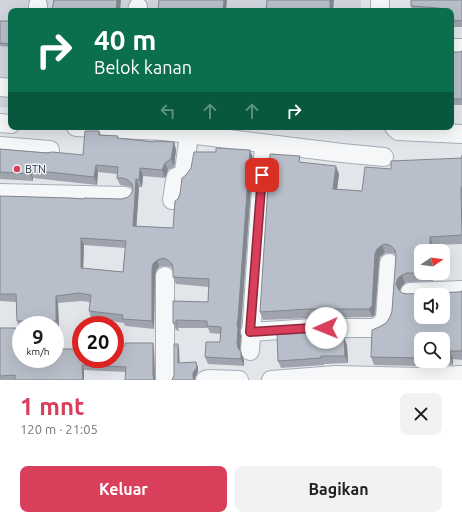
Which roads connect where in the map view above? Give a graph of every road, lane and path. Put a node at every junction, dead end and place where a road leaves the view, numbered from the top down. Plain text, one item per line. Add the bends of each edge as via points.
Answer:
1 (142, 130) edge
2 (397, 130) edge
3 (189, 134) junction
4 (462, 134) edge
5 (264, 144) junction
6 (0, 146) edge
7 (50, 150) dead end
8 (384, 158) dead end
9 (0, 193) edge
10 (125, 196) edge
11 (172, 200) dead end
12 (389, 263) dead end
13 (165, 276) dead end
14 (462, 290) edge
15 (410, 292) edge
16 (250, 332) junction
17 (250, 351) dead end
18 (462, 375) edge
19 (356, 378) edge
20 (165, 380) edge
21 (205, 380) edge
22 (239, 380) edge
23 (256, 380) edge
24 (263, 380) edge
25 (271, 380) edge

1 - 3 street
2 - 4 street
3 - 5 street
3 - 11 street via 184,171 176,177
5 - 8 street
5 - 16 street
6 - 7 street
9 - 10 street
12 - 16 street via 385,318 378,326
13 - 20 street
14 - 15 street
16 - 17 street
18 - 19 street
19 - 25 street via 336,376
21 - 22 street
23 - 24 street

